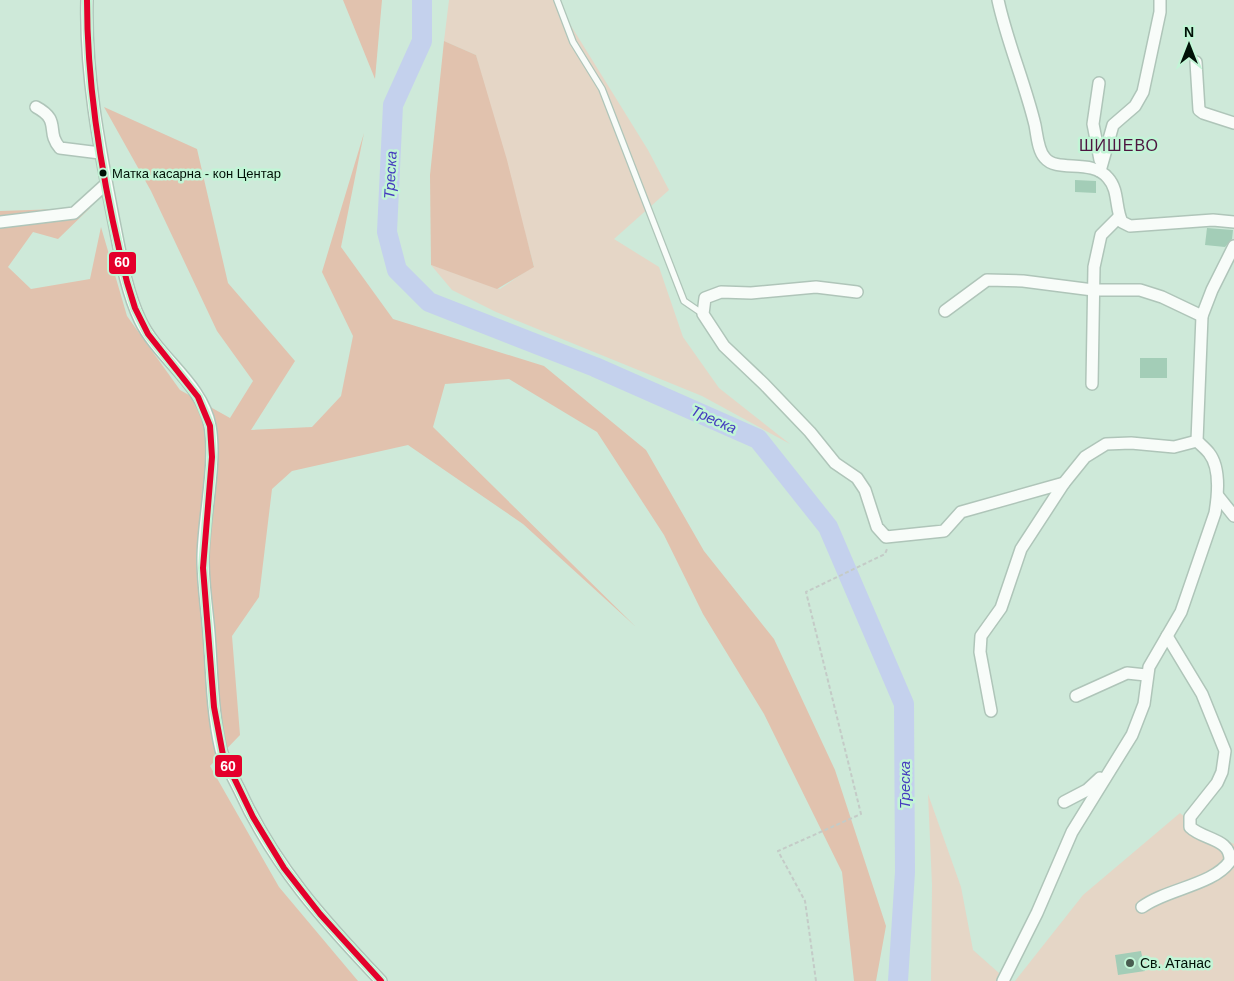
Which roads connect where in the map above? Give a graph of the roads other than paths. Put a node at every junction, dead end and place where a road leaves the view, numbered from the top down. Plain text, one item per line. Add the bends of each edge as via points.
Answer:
1 (87, 0) edge
2 (557, 0) edge
3 (998, 0) edge
4 (1160, 0) edge
5 (1196, 62) dead end
6 (1099, 83) dead end
7 (36, 108) dead end
8 (1234, 123) edge
9 (100, 152) junction
10 (1100, 171) junction
11 (106, 184) junction
12 (1120, 217) junction
13 (0, 222) edge
14 (1234, 222) edge
15 (1234, 246) edge
16 (1094, 290) junction
17 (857, 292) dead end
18 (945, 311) dead end
19 (702, 314) junction
20 (1202, 316) junction
21 (1092, 384) dead end
22 (1197, 441) junction
23 (1064, 482) junction
24 (1218, 496) junction
25 (1234, 516) edge
26 (1167, 636) junction
27 (1146, 675) junction
28 (1076, 696) dead end
29 (992, 711) dead end
30 (1107, 772) junction
31 (1064, 802) dead end
32 (1142, 908) dead end
33 (380, 981) edge
34 (1003, 981) edge

1 - 9 street via 86,24
2 - 19 lane via 573,42 602,89 684,301
3 - 10 street via 1029,99 1043,157 1051,164 1090,167
4 - 10 street via 1142,92 1136,106 1113,125
5 - 8 street via 1199,110
6 - 10 street via 1094,124
7 - 9 street via 48,114 55,142 60,148
9 - 11 street
10 - 12 street via 1109,178 1115,190
11 - 13 street via 74,213
11 - 33 street via 140,320 195,391 210,427 203,560 214,707 222,752 249,812 279,862 329,927
12 - 14 street via 1125,224 1137,226 1213,220
12 - 16 street via 1101,235 1094,267
15 - 20 street
16 - 18 street via 987,280
16 - 20 street via 1140,290
16 - 21 street
17 - 19 street via 816,288 721,292 706,298
19 - 23 street via 724,346 810,432 835,463 857,478 865,490 878,527 886,537 944,531 961,512
20 - 22 street
22 - 23 street via 1174,447 1106,444 1085,456
22 - 24 street via 1210,454
23 - 29 street via 1021,549 1001,608 981,636 980,652
24 - 25 street
24 - 26 street via 1182,612
26 - 27 street
26 - 32 street via 1202,694 1225,751 1219,778 1190,817 1190,827 1228,849 1230,861 1215,874 1154,898
27 - 28 street via 1128,673
27 - 30 street via 1144,704 1132,735
30 - 31 street via 1086,790
30 - 34 street via 1072,832

